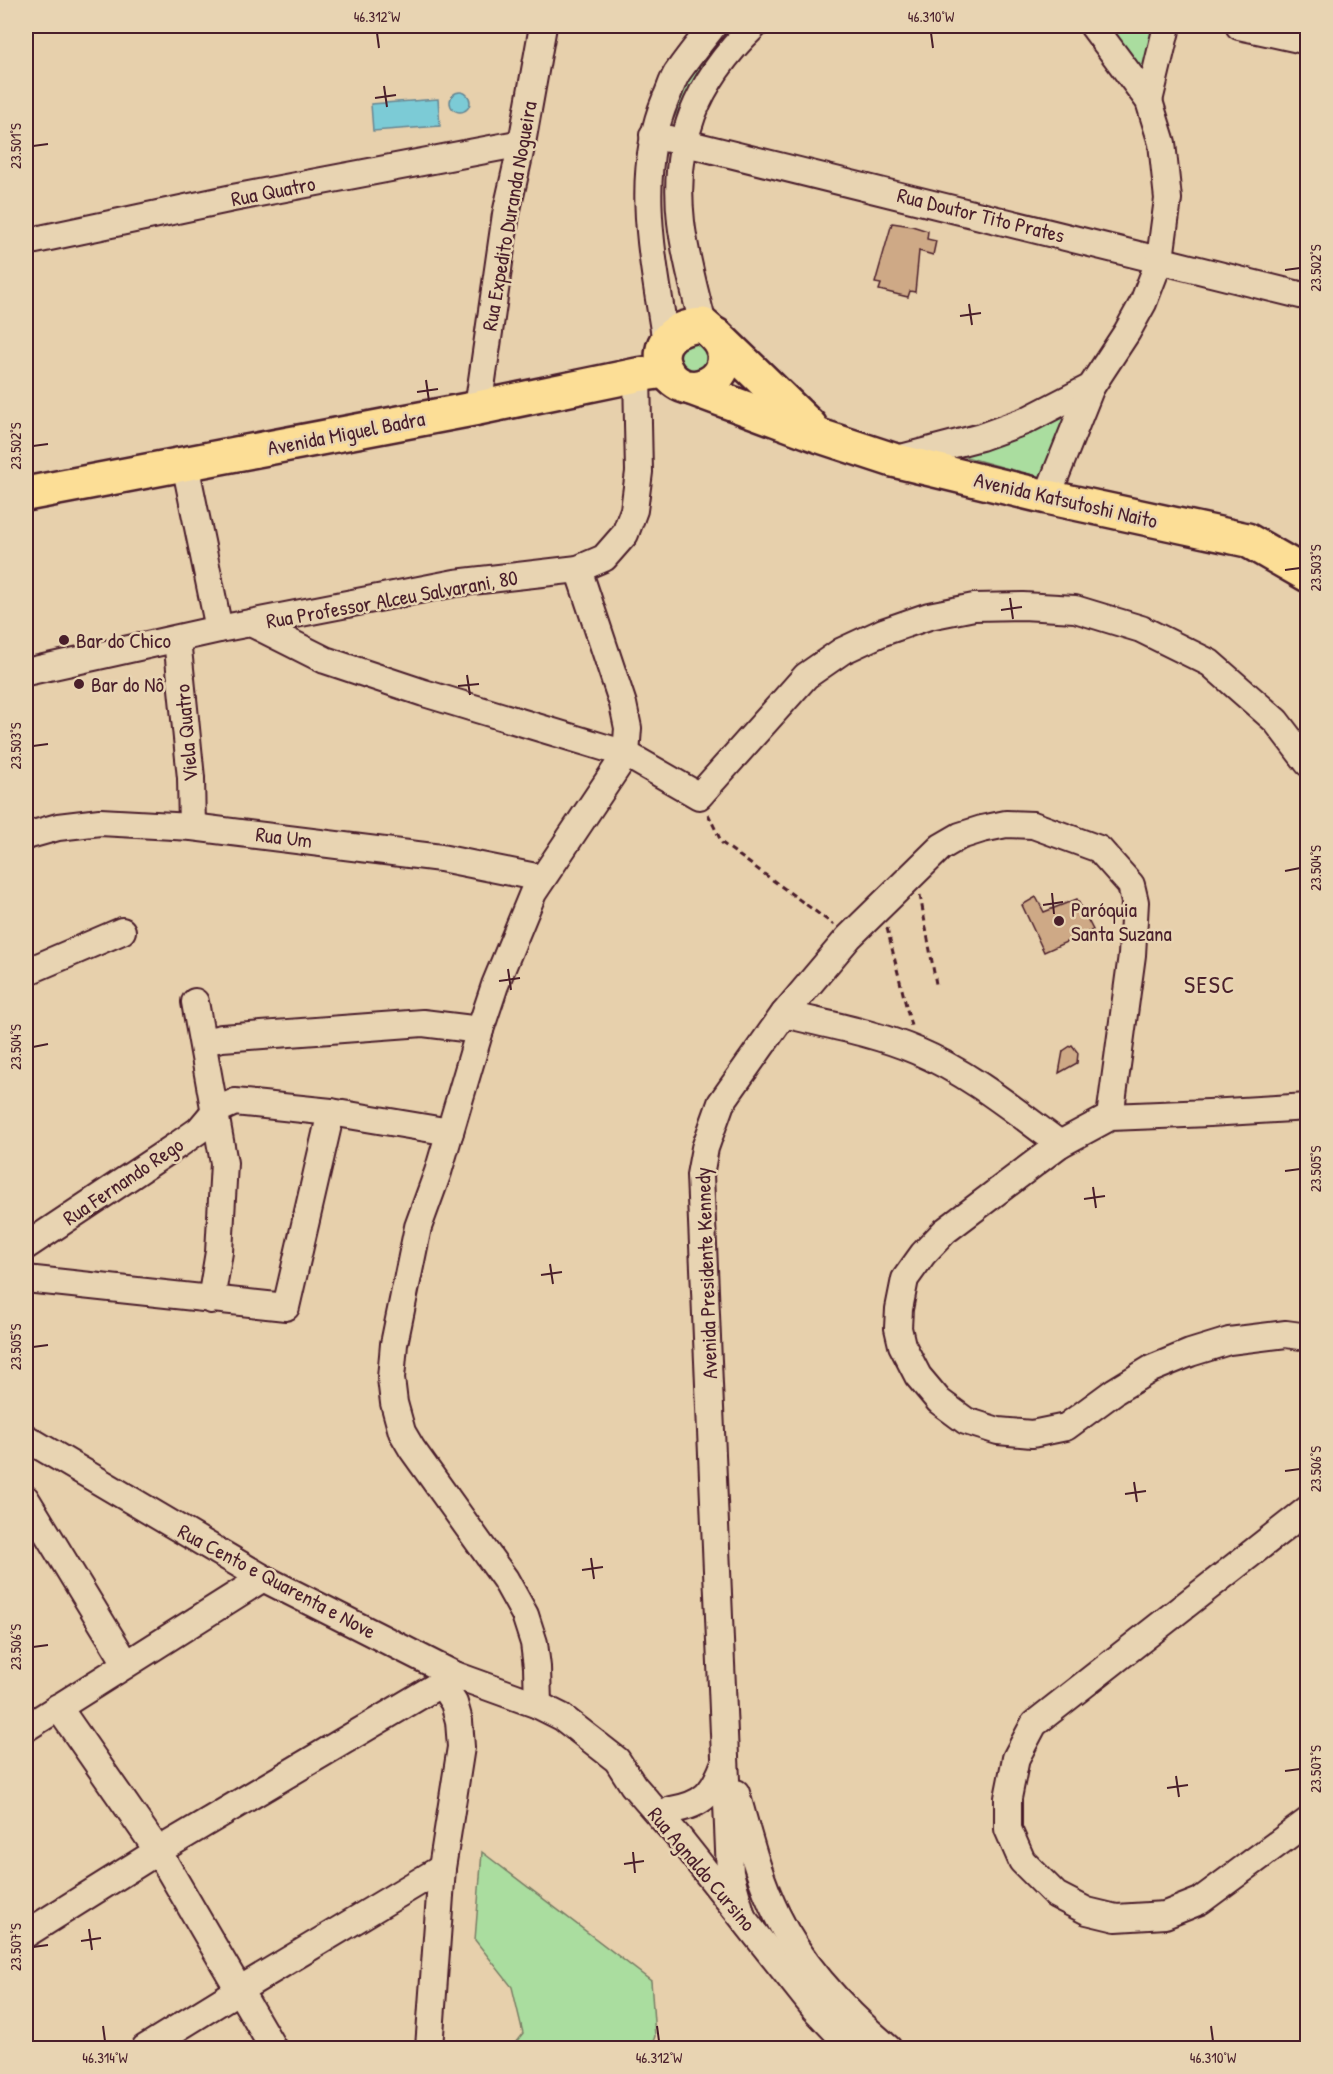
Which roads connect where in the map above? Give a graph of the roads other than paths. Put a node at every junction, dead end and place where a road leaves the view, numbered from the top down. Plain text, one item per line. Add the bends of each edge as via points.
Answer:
1 (543, 26) edge
2 (713, 26) edge
3 (754, 26) edge
4 (1093, 26) edge
5 (1167, 26) edge
6 (1239, 26) edge
7 (1308, 41) edge
8 (1149, 101) junction
9 (653, 135) junction
10 (683, 141) junction
11 (522, 143) junction
12 (26, 242) edge
13 (1160, 259) junction
14 (1308, 297) edge
15 (709, 330) junction
16 (665, 369) junction
17 (1091, 387) junction
18 (478, 408) junction
19 (820, 436) junction
20 (893, 460) junction
21 (184, 464) junction
22 (26, 494) edge
23 (1047, 497) junction
24 (1247, 540) junction
25 (1308, 555) edge
26 (578, 569) junction
27 (1308, 575) edge
28 (251, 623) junction
29 (219, 629) junction
30 (177, 639) junction
31 (26, 672) edge
32 (626, 754) junction
33 (1308, 763) edge
34 (192, 827) junction
35 (26, 836) edge
36 (541, 879) junction
37 (122, 931) dead end
38 (26, 972) edge
39 (195, 1002) dead end
40 (784, 1014) junction
41 (480, 1030) junction
42 (203, 1042) junction
43 (1308, 1107) edge
44 (215, 1111) junction
45 (331, 1112) junction
46 (1110, 1117) junction
47 (450, 1132) junction
48 (1060, 1144) junction
49 (26, 1246) edge
50 (26, 1279) edge
51 (211, 1300) junction
52 (1308, 1337) edge
53 (26, 1438) edge
54 (26, 1499) edge
55 (1308, 1509) edge
56 (263, 1578) junction
57 (126, 1663) junction
58 (448, 1679) junction
59 (538, 1705) junction
60 (58, 1707) junction
61 (26, 1728) edge
62 (726, 1759) junction
63 (617, 1760) junction
64 (671, 1810) junction
65 (1308, 1821) edge
66 (680, 1839) junction
67 (158, 1851) junction
68 (757, 1864) junction
69 (442, 1868) junction
70 (730, 1873) junction
71 (742, 1916) junction
72 (788, 1932) junction
73 (26, 1934) edge
74 (239, 1989) junction
75 (145, 2049) edge
76 (273, 2049) edge
77 (429, 2049) edge
78 (852, 2049) edge
79 (888, 2049) edge

1 - 11 street, Rua Expedito Duranda Nogueira
2 - 9 street via 676,75
3 - 10 street via 730,49 704,87
4 - 8 street
5 - 8 street
6 - 7 street
8 - 13 street via 1162,143 1168,200
9 - 10 street, Rua Doutor Tito Prates
9 - 16 street via 647,192
10 - 13 street, Rua Doutor Tito Prates
10 - 15 street via 679,169 681,222
11 - 12 street, Rua Quatro
11 - 18 street, Rua Expedito Duranda Nogueira via 506,214
13 - 14 street, Rua Doutor Tito Prates
13 - 17 street via 1143,303
15 - 16 main road via 680,329 672,335
15 - 16 main road via 722,344 723,365 719,375 701,387
15 - 19 main road
16 - 18 main road, Avenida Miguel Badra
16 - 19 main road
16 - 26 street, Rua Professor Alceu Salvarani, 80 via 639,472 634,510 625,534 604,558
17 - 20 street via 1025,421
17 - 23 street
18 - 21 main road, Avenida Miguel Badra
19 - 20 main road, Avenida Katsutoshi Naito
20 - 23 main road, Avenida Katsutoshi Naito
21 - 22 main road, Avenida Miguel Badra
21 - 29 street
23 - 24 main road, Avenida Katsutoshi Naito
24 - 25 street
24 - 27 main road, Avenida Katsutoshi Naito
26 - 28 street, Rua Professor Alceu Salvarani, 80 via 455,583
26 - 32 street via 624,704 628,728
28 - 29 street, Rua Professor Alceu Salvarani, 80
28 - 32 street via 325,660
29 - 30 street, Rua Professor Alceu Salvarani, 80
30 - 31 street, Rua Professor Alceu Salvarani, 80
30 - 34 street, Viela Quatro
32 - 33 street via 699,796 807,676 842,651 929,616 974,607 1023,606 1075,609 1141,629 1210,663 1276,721
32 - 36 street
34 - 35 street, Rua Um via 100,822
34 - 36 street, Rua Um via 441,858
36 - 41 street via 532,892
37 - 38 street
39 - 42 street
40 - 46 street, Avenida Presidente Kennedy via 849,937 941,848 982,828 1033,825 1099,849 1131,885 1135,902 1132,955
40 - 48 street via 917,1051 959,1073
40 - 62 street, Avenida Presidente Kennedy via 721,1103 700,1175
41 - 42 street via 423,1023
41 - 47 street
42 - 44 street
43 - 46 street
44 - 45 street via 235,1102 246,1102
44 - 49 street, Rua Fernando Rego via 199,1130
44 - 51 street via 225,1163 219,1252
45 - 47 street
45 - 51 street via 286,1307
46 - 48 street
47 - 59 street via 417,1227 394,1344 394,1403 402,1432 412,1449 499,1570 525,1615 534,1643
48 - 52 street via 945,1231 905,1279 898,1328 902,1345 918,1376 939,1401 966,1421 998,1431 1032,1434 1066,1427 1151,1369 1190,1353 1241,1340 1286,1334
50 - 51 street
53 - 56 street, Rua Cento e Quarenta e Nove
54 - 57 street
55 - 65 street via 1034,1724 1016,1758 1008,1798 1008,1829 1022,1861 1056,1895 1087,1911 1116,1918 1165,1915 1200,1901
56 - 57 street
56 - 58 street, Rua Cento e Quarenta e Nove
57 - 60 street
58 - 59 street, Rua Cento e Quarenta e Nove
58 - 67 street
58 - 69 street via 461,1747
59 - 63 street, Rua Agnaldo Cursino via 562,1716
60 - 61 street
60 - 67 street
62 - 64 street via 703,1800
62 - 68 street, Avenida Presidente Kennedy
62 - 70 street, Avenida Presidente Kennedy
63 - 64 street via 648,1784
63 - 66 street, Rua Agnaldo Cursino
64 - 70 street
66 - 70 street
66 - 71 street, Rua Agnaldo Cursino
67 - 73 street
67 - 74 street
68 - 70 street via 742,1873
68 - 72 street, Avenida Presidente Kennedy via 777,1916
69 - 74 street
69 - 77 street
70 - 71 street, Avenida Presidente Kennedy
70 - 72 street
71 - 78 street, Rua Agnaldo Cursino via 814,2008
72 - 79 street via 810,1967
74 - 75 street
74 - 76 street

